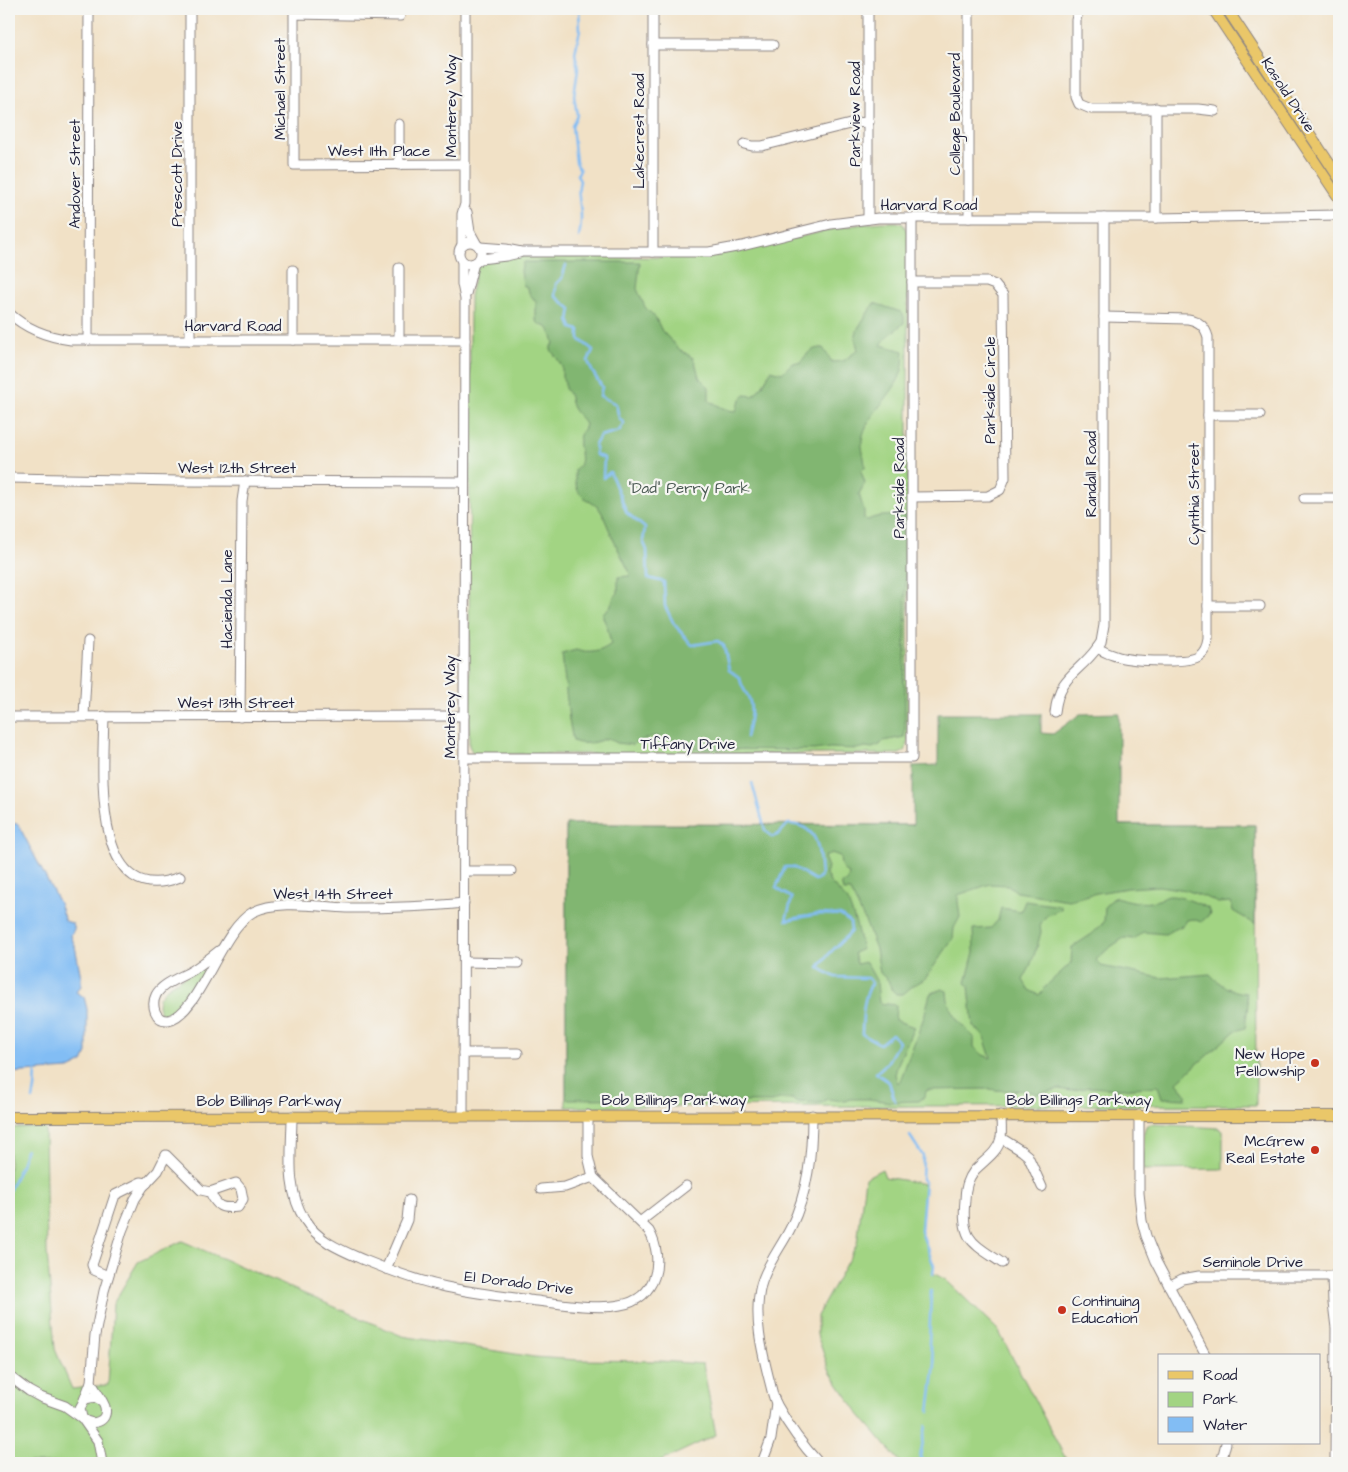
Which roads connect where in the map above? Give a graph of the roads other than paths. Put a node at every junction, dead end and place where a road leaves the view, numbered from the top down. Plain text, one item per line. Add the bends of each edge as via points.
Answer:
1 (89, 9) edge
2 (190, 9) edge
3 (465, 9) edge
4 (653, 9) edge
5 (868, 9) edge
6 (969, 9) edge
7 (1214, 9) edge
8 (1227, 9) edge
9 (1080, 10) edge
10 (400, 12) edge
11 (653, 45) junction
12 (773, 45) dead end
13 (1156, 108) junction
14 (1215, 111) dead end
15 (869, 122) junction
16 (399, 124) dead end
17 (744, 144) dead end
18 (464, 164) junction
19 (294, 165) joint
20 (399, 165) junction
21 (1339, 178) edge
22 (1339, 198) edge
23 (464, 204) junction
24 (1339, 215) edge
25 (868, 218) junction
26 (912, 218) junction
27 (969, 218) junction
28 (1104, 218) junction
29 (1156, 218) junction
30 (462, 245) junction
31 (478, 245) junction
32 (521, 252) junction
33 (653, 252) junction
34 (462, 260) junction
35 (477, 261) junction
36 (399, 268) dead end
37 (293, 270) dead end
38 (912, 282) junction
39 (465, 299) junction
40 (9, 313) edge
41 (1104, 317) junction
42 (88, 340) junction
43 (190, 340) junction
44 (293, 340) junction
45 (399, 340) junction
46 (465, 340) junction
47 (1208, 415) junction
48 (1260, 415) dead end
49 (9, 478) edge
50 (245, 481) junction
51 (464, 482) junction
52 (913, 497) junction
53 (1304, 498) dead end
54 (1339, 498) edge
55 (1208, 606) junction
56 (1260, 606) dead end
57 (88, 641) dead end
58 (1097, 648) junction
59 (1055, 712) dead end
60 (84, 716) junction
61 (104, 716) junction
62 (464, 716) junction
63 (9, 717) edge
64 (240, 717) junction
65 (464, 758) junction
66 (912, 758) joint
67 (464, 871) junction
68 (511, 872) dead end
69 (180, 877) dead end
70 (464, 904) junction
71 (220, 950) junction
72 (464, 962) junction
73 (518, 962) dead end
74 (463, 1053) junction
75 (518, 1053) dead end
76 (463, 1115) junction
77 (812, 1115) junction
78 (1001, 1115) junction
79 (1140, 1115) junction
80 (292, 1116) junction
81 (588, 1116) junction
82 (1339, 1116) edge
83 (9, 1117) edge
84 (1001, 1138) junction
85 (593, 1177) junction
86 (147, 1183) junction
87 (686, 1186) dead end
88 (1042, 1187) dead end
89 (541, 1189) dead end
90 (210, 1192) dead end
91 (409, 1200) dead end
92 (641, 1221) junction
93 (1002, 1263) dead end
94 (386, 1269) junction
95 (108, 1276) junction
96 (1336, 1276) edge
97 (1169, 1286) junction
98 (1205, 1354) edge
99 (9, 1376) edge
100 (91, 1382) junction
101 (83, 1401) junction
102 (102, 1401) junction
103 (776, 1403) junction
104 (65, 1406) junction
105 (104, 1416) junction
106 (82, 1418) junction
107 (98, 1441) junction
108 (1226, 1444) edge
109 (102, 1463) edge
110 (762, 1463) edge
111 (820, 1463) edge
112 (1221, 1463) edge
113 (1335, 1463) edge

1 - 42 street, Andover Street
2 - 43 street, Prescott Drive
3 - 18 street, Monterey Way
4 - 11 street, Lakecrest Road
5 - 15 street, Parkview Road
6 - 27 street, College Boulevard
7 - 22 main road, Kasold Drive
8 - 21 main road, Kasold Drive
9 - 13 street via 1076,23 1076,97 1081,106 1091,109
10 - 19 street, Michael Street via 294,14
11 - 12 street
11 - 33 street, Lakecrest Road
13 - 14 street
13 - 29 street
15 - 17 street via 762,146
15 - 25 street, Parkview Road
16 - 20 street
18 - 20 street, West 11th Place
18 - 23 street, Monterey Way
19 - 20 street, West 11th Place
23 - 30 street, Monterey Way
23 - 31 street, Monterey Way via 470,232
24 - 29 street, Harvard Road
25 - 26 street, Harvard Road
25 - 33 street, Harvard Road via 728,249
26 - 27 street, Harvard Road
26 - 38 street, Parkside Road
27 - 28 street, Harvard Road
28 - 29 street, Harvard Road
28 - 41 street, Randall Road
30 - 31 street via 469,241
30 - 34 street via 459,254
31 - 32 street, Harvard Road
31 - 35 street via 482,252
32 - 33 street, Harvard Road
32 - 35 street, Harvard Road
34 - 35 street via 468,264
34 - 39 street, Monterey Way
35 - 39 street, Monterey Way
36 - 45 street
37 - 44 street
38 - 52 street, Parkside Road
38 - 52 street, Parkside Circle via 987,282 995,285 1003,295 1005,478 1000,490 988,496
39 - 46 street, Monterey Way
40 - 42 street, Harvard Road via 42,333 64,339
41 - 47 street, Cynthia Street via 1188,319 1204,326 1208,337
41 - 58 street, Randall Road via 1105,611 1103,633
42 - 43 street, Harvard Road
43 - 44 street, Harvard Road
44 - 45 street, Harvard Road
45 - 46 street, Harvard Road
46 - 51 street, Monterey Way
47 - 48 street
47 - 55 street, Cynthia Street
49 - 50 street, West 12th Street
50 - 51 street, West 12th Street
50 - 64 street, Hacienda Lane via 242,501
51 - 62 street, Monterey Way
52 - 66 street, Parkside Road
53 - 54 street
55 - 56 street
55 - 58 street, Cynthia Street via 1207,647 1193,660 1130,660
57 - 60 street
58 - 59 street, Randall Road via 1065,682 1058,695
60 - 61 street, West 13th Street
60 - 63 street, West 13th Street
61 - 64 street, West 13th Street
61 - 69 street via 104,808 118,859 126,869 148,881 163,883
62 - 64 street, West 13th Street
62 - 65 street, Monterey Way
65 - 66 street, Tiffany Drive
65 - 67 street, Monterey Way
67 - 68 street
67 - 70 street, Monterey Way
70 - 71 street, West 14th Street via 260,908 244,918
70 - 72 street, Monterey Way
71 - 71 street, West 14th Street via 159,990 153,1003 157,1016 169,1020 185,1009
72 - 73 street
72 - 74 street, Monterey Way
74 - 75 street
74 - 76 street, Monterey Way
76 - 80 main road, Bob Billings Parkway
76 - 81 main road, Bob Billings Parkway
77 - 78 main road, Bob Billings Parkway
77 - 81 main road, Bob Billings Parkway
77 - 103 street via 811,1149 804,1192 791,1227 764,1275 760,1293 760,1334
78 - 79 main road, Bob Billings Parkway
78 - 84 street
79 - 82 main road, Bob Billings Parkway
79 - 97 street via 1142,1221 1151,1250
80 - 83 main road, Bob Billings Parkway
80 - 94 street, El Dorado Drive via 292,1189 305,1220 334,1247
81 - 85 street via 588,1156
84 - 88 street via 1028,1156
84 - 93 street via 968,1182 963,1218 975,1245
85 - 89 street via 565,1187
85 - 92 street, El Dorado Drive
86 - 90 street via 166,1155 195,1185
86 - 95 street via 135,1199 126,1220
86 - 95 street via 141,1182 115,1195 92,1265 94,1270
87 - 92 street
91 - 94 street via 407,1220
92 - 94 street, El Dorado Drive via 654,1240 657,1269 650,1285 640,1296 619,1306 567,1304 467,1291
95 - 100 street via 95,1335
96 - 97 street, Seminole Drive via 1198,1276
96 - 113 street via 1333,1303 1336,1328
97 - 98 street
99 - 104 street via 34,1394
100 - 101 street
100 - 102 street
101 - 102 street via 93,1397
101 - 104 street
101 - 106 street via 79,1410
102 - 105 street
103 - 110 street via 771,1439
103 - 111 street
104 - 106 street
105 - 106 street via 94,1423
105 - 107 street
106 - 107 street
107 - 109 street
108 - 112 street

